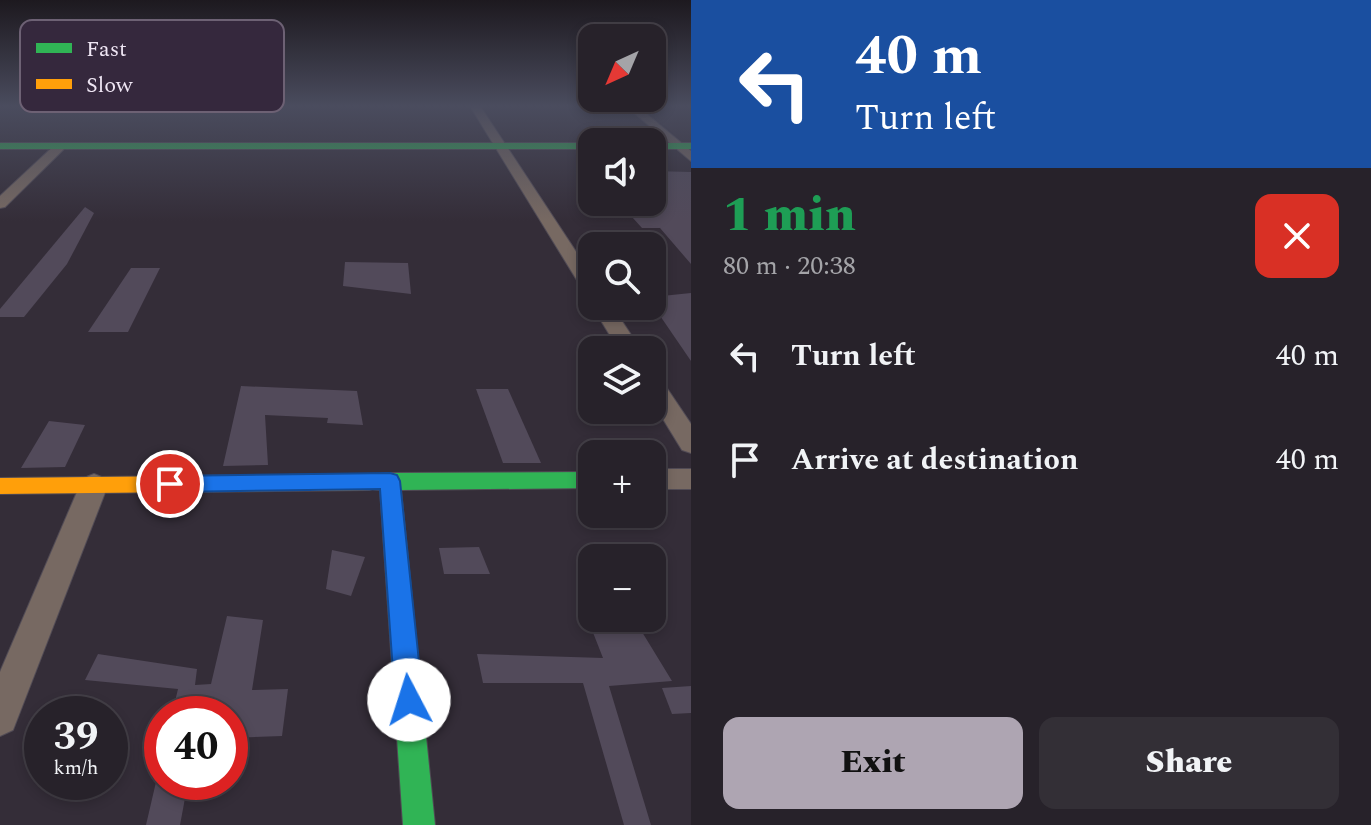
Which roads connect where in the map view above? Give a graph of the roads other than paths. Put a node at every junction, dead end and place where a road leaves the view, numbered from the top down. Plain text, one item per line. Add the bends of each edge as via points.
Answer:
1 (0, 146) edge
2 (61, 146) junction
3 (499, 146) junction
4 (578, 146) edge
5 (683, 146) edge
6 (691, 157) edge
7 (0, 204) edge
8 (578, 268) edge
9 (666, 405) edge
10 (691, 444) edge
11 (666, 479) edge
12 (691, 479) edge
13 (578, 480) edge
14 (390, 481) junction
15 (94, 485) junction
16 (0, 486) edge
17 (0, 717) edge
18 (419, 825) edge

1 - 2 street
2 - 3 street
2 - 7 street
3 - 4 street
3 - 8 street
5 - 6 street
9 - 10 street
11 - 12 street
13 - 14 street
14 - 15 street
14 - 18 street
15 - 16 street
15 - 17 street

